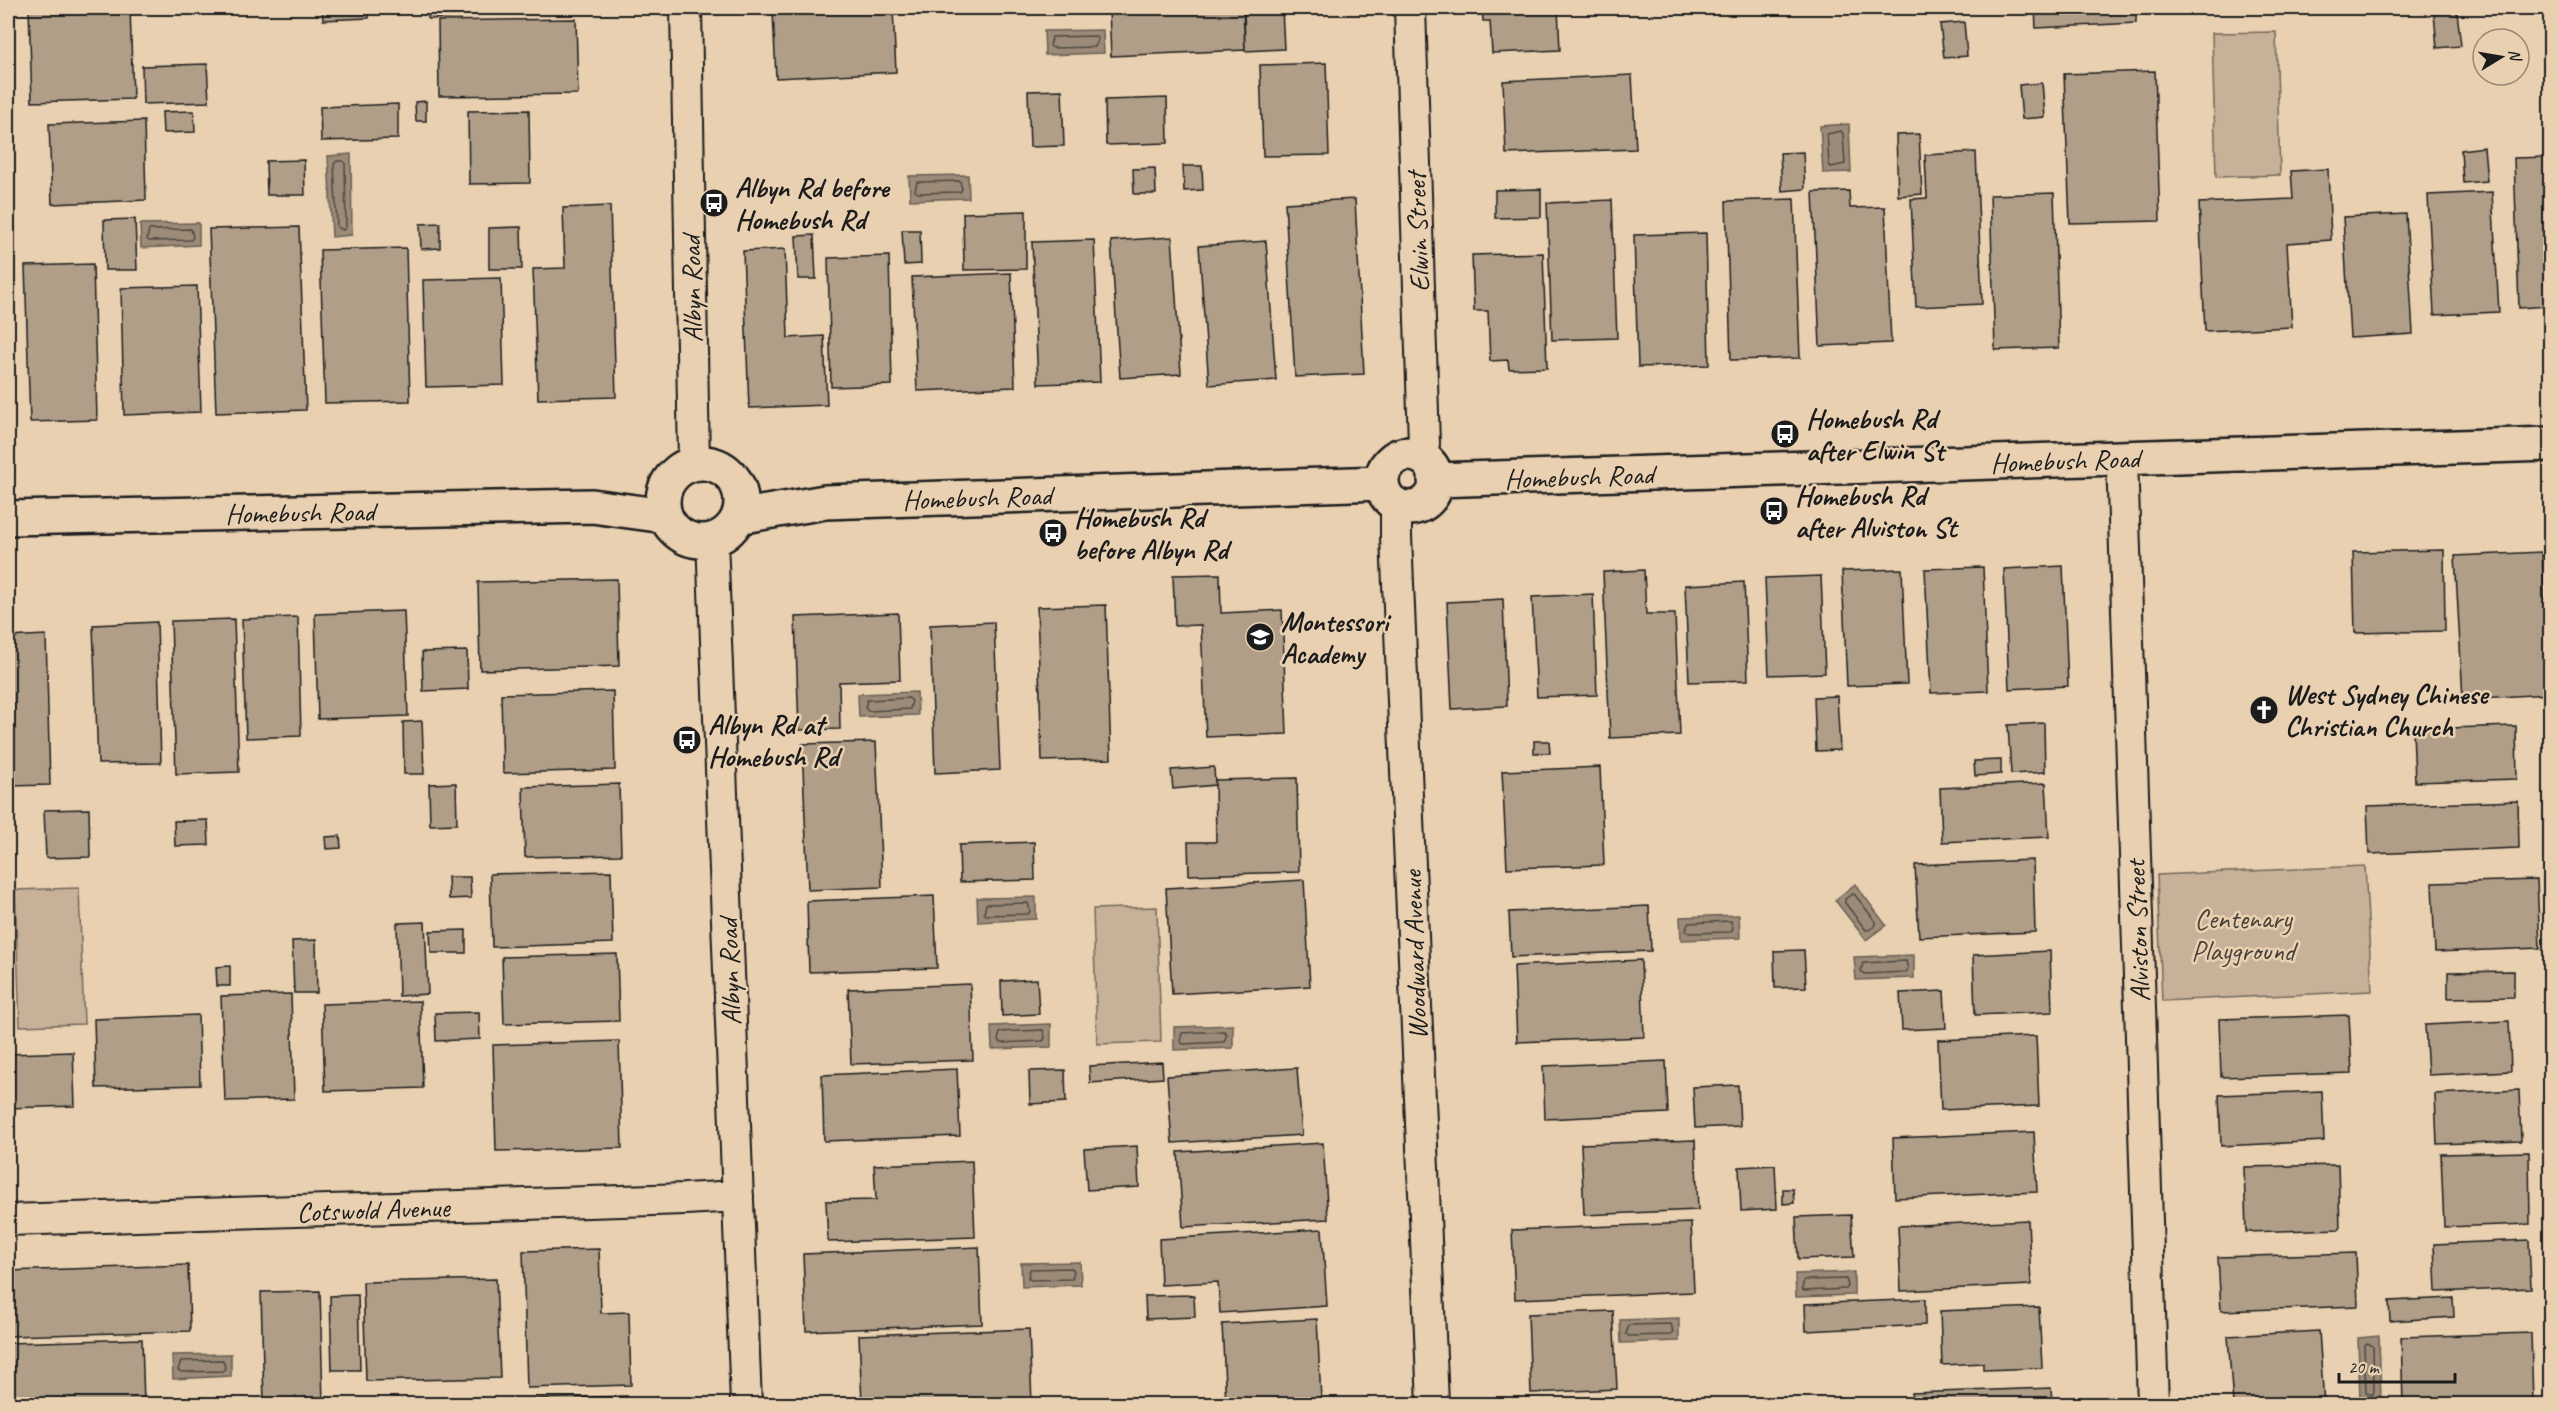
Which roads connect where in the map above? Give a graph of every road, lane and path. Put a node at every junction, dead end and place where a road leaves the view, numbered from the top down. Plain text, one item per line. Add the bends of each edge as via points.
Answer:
1 (686, 8) edge
2 (1410, 8) edge
3 (2550, 444) edge
4 (2122, 458) junction
5 (694, 463) junction
6 (1426, 468) junction
7 (1391, 494) junction
8 (665, 503) junction
9 (738, 503) junction
10 (8, 518) edge
11 (712, 539) junction
12 (738, 1196) junction
13 (8, 1220) edge
14 (746, 1404) edge
15 (1433, 1404) edge
16 (2153, 1404) edge

1 - 5 street, Albyn Road
2 - 6 street, Elwin Street
3 - 4 main road, Homebush Road
4 - 6 main road, Homebush Road
4 - 16 street, Alviston Street
5 - 8 main road via 679,470
5 - 9 main road via 718,466 731,476
6 - 7 main road, Homebush Road via 1434,490 1426,501 1414,507
6 - 7 main road, Homebush Road via 1402,454 1392,459 1383,472
7 - 9 main road, Homebush Road
7 - 15 street, Woodward Avenue via 1396,516
8 - 10 main road, Homebush Road
8 - 11 main road via 670,524 684,536 693,540
9 - 11 main road via 728,531
11 - 12 street, Albyn Road
12 - 13 street, Cotswold Avenue
12 - 14 street, Albyn Road

